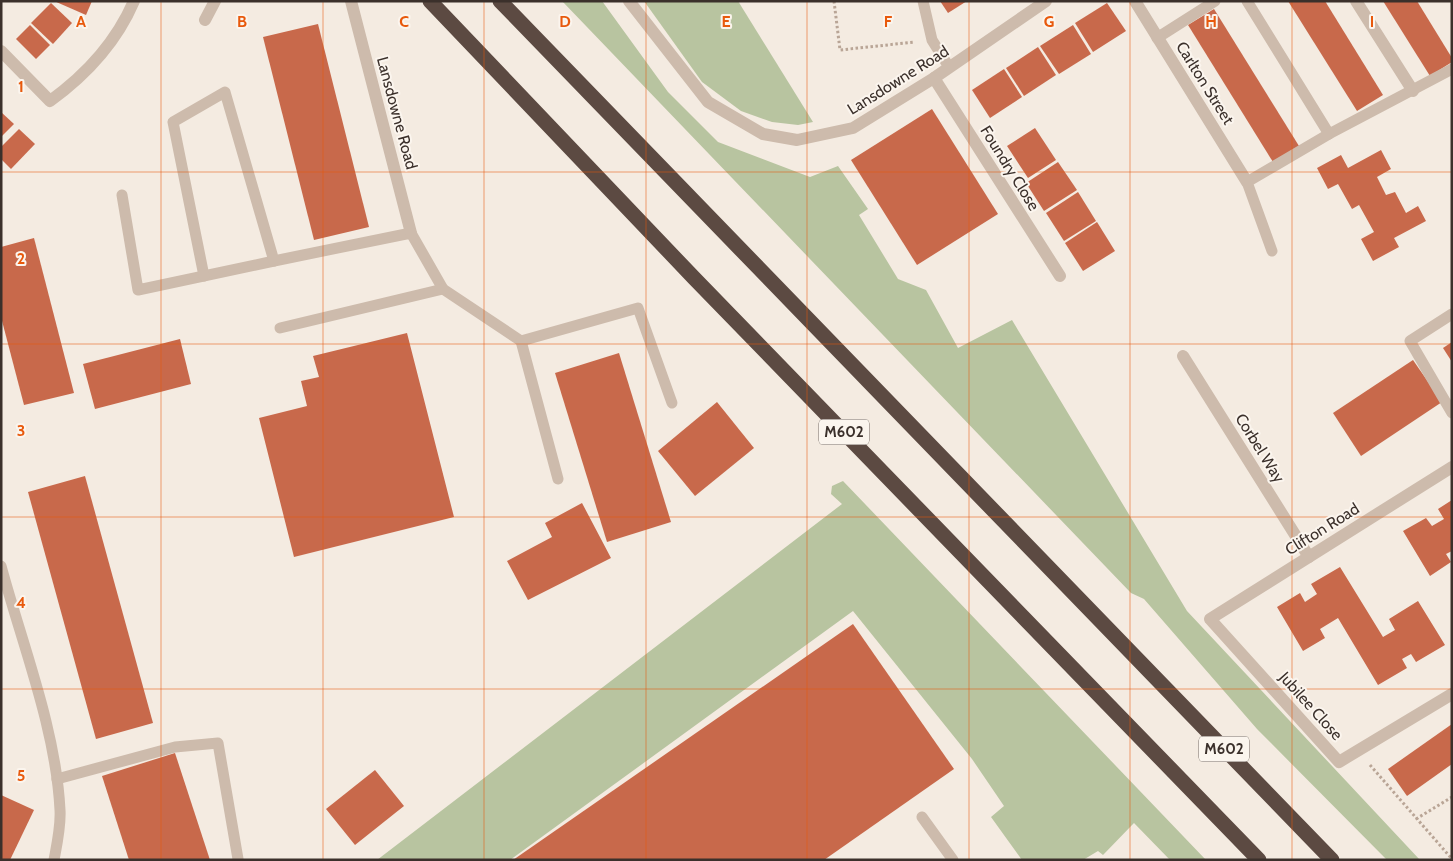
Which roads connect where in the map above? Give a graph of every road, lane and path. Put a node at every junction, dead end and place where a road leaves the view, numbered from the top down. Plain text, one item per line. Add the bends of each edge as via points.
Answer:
1 (134, 1) edge
2 (215, 1) edge
3 (351, 1) edge
4 (430, 1) edge
5 (500, 1) edge
6 (629, 1) edge
7 (834, 1) edge
8 (923, 1) edge
9 (1046, 1) edge
10 (1135, 1) edge
11 (1215, 1) edge
12 (1247, 1) edge
13 (1356, 1) edge
14 (205, 20) dead end
15 (1157, 38) junction
16 (917, 42) dead end
17 (1, 51) edge
18 (949, 67) junction
19 (1452, 69) edge
20 (934, 78) junction
21 (1413, 91) junction
22 (1329, 134) junction
23 (1248, 182) junction
24 (122, 195) dead end
25 (411, 233) junction
26 (1272, 251) dead end
27 (274, 261) junction
28 (204, 276) junction
29 (1060, 276) dead end
30 (443, 289) junction
31 (1452, 314) edge
32 (280, 328) dead end
33 (521, 341) junction
34 (1183, 356) dead end
35 (672, 403) dead end
36 (1452, 414) edge
37 (1452, 467) edge
38 (558, 479) dead end
39 (1309, 557) junction
40 (1, 566) edge
41 (1210, 619) joint
42 (1452, 694) edge
43 (1358, 750) junction
44 (57, 779) junction
45 (1452, 797) edge
46 (922, 817) dead end
47 (1416, 819) junction
48 (238, 859) edge
49 (1452, 859) edge
50 (54, 860) edge
51 (953, 860) edge
52 (1259, 860) edge
53 (1332, 860) edge

1 - 17 street via 103,53 50,101
2 - 14 street
3 - 25 street, Lansdowne Road
4 - 52 highway, M602
5 - 53 highway, M602
6 - 20 street, Lansdowne Road via 708,102 763,134 797,140 853,128
7 - 16 path via 840,50
8 - 18 lane via 932,40
9 - 18 street, Lansdowne Road
10 - 15 street, Carlton Street
11 - 15 lane
12 - 22 lane
13 - 21 street
15 - 23 street, Carlton Street
18 - 20 street, Lansdowne Road
19 - 21 lane
20 - 29 street, Foundry Close
21 - 22 lane
22 - 23 lane
23 - 26 lane
24 - 28 lane via 138,290
25 - 27 lane
25 - 30 lane
27 - 28 lane
27 - 28 lane via 225,92 173,122
30 - 32 lane
30 - 33 lane
31 - 36 lane via 1410,340
33 - 35 lane via 638,308
33 - 38 lane
34 - 39 street, Corbel Way
37 - 39 street, Clifton Road
39 - 41 street, Clifton Road
40 - 44 lane via 43,714
41 - 43 street, Jubilee Close via 1339,762
42 - 43 street, Jubilee Close
43 - 47 path
44 - 48 lane via 175,747 218,743
44 - 50 lane via 61,812
45 - 47 path
46 - 51 lane
47 - 49 path

